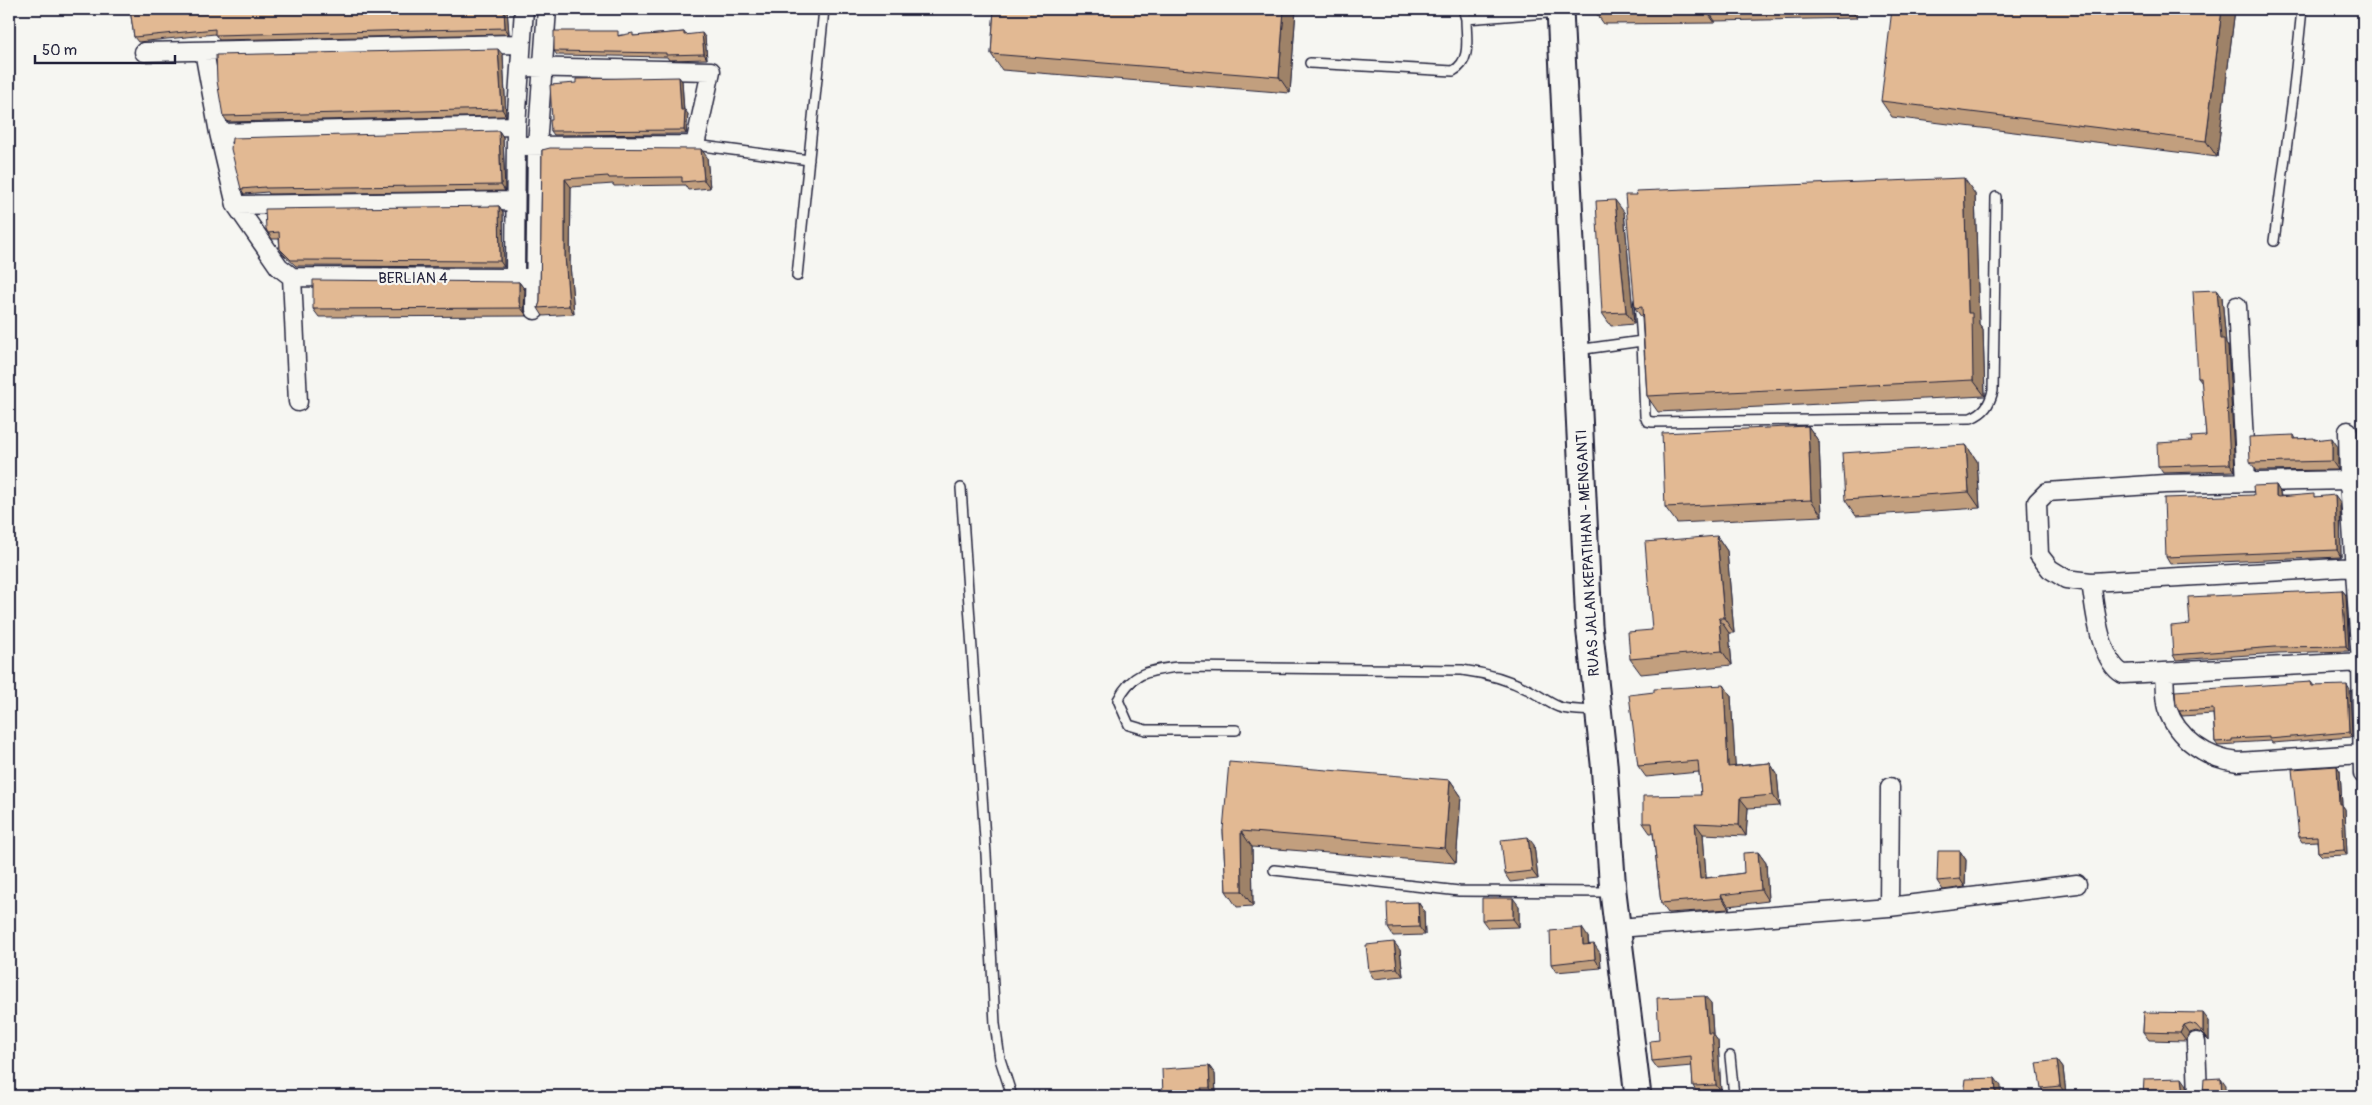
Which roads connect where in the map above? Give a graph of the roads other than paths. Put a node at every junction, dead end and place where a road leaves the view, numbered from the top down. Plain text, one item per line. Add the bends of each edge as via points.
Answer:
1 (524, 9) edge
2 (547, 9) edge
3 (824, 9) edge
4 (1463, 9) edge
5 (2302, 9) edge
6 (1560, 10) edge
7 (1466, 19) junction
8 (521, 44) junction
9 (204, 51) junction
10 (144, 52) dead end
11 (1310, 63) dead end
12 (543, 66) junction
13 (520, 67) junction
14 (516, 126) junction
15 (219, 133) junction
16 (695, 145) junction
17 (517, 146) junction
18 (538, 146) junction
19 (809, 160) junction
20 (1996, 197) dead end
21 (515, 201) junction
22 (236, 205) junction
23 (2274, 240) dead end
24 (797, 276) dead end
25 (292, 277) junction
26 (515, 277) junction
27 (535, 279) junction
28 (1638, 294) edge
29 (2237, 306) dead end
30 (534, 310) dead end
31 (1642, 341) junction
32 (1577, 350) junction
33 (298, 402) dead end
34 (2348, 431) dead end
35 (2349, 480) junction
36 (2246, 482) junction
37 (961, 488) dead end
38 (2355, 567) junction
39 (2091, 582) junction
40 (2362, 662) edge
41 (2164, 672) junction
42 (1598, 711) junction
43 (1236, 730) dead end
44 (2362, 754) junction
45 (2363, 774) edge
46 (1890, 788) dead end
47 (1274, 870) dead end
48 (2077, 884) dead end
49 (1613, 892) junction
50 (1889, 907) junction
51 (1618, 928) junction
52 (2196, 1042) dead end
53 (1730, 1056) dead end
54 (1012, 1096) edge
55 (1638, 1096) edge
56 (1734, 1096) edge
57 (2198, 1096) edge

1 - 8 street
2 - 12 street
3 - 19 lane
4 - 7 lane
5 - 23 lane
6 - 7 lane
6 - 32 main road, RUAS JALAN KEPATIHAN - MENGANTI
7 - 11 lane via 1466,58 1462,66 1453,71
8 - 9 street
8 - 13 street
9 - 10 street
9 - 15 street
12 - 13 street
12 - 16 street via 710,71
12 - 18 street
13 - 14 street
14 - 15 street
14 - 17 street
15 - 22 street
16 - 18 street
16 - 19 lane
17 - 18 street
17 - 21 street
18 - 27 street
19 - 24 lane
20 - 31 lane via 1993,391 1990,404 1982,414 1971,418 1647,421
21 - 22 street
21 - 26 street
22 - 25 street via 279,267
25 - 26 street, BERLIAN 4
25 - 33 street
26 - 27 street, BERLIAN 4
27 - 30 street
28 - 31 lane
29 - 36 street
31 - 32 lane
32 - 42 main road, RUAS JALAN KEPATIHAN - MENGANTI via 1589,625
34 - 35 street
35 - 36 street
35 - 38 street
36 - 39 street via 2165,484 2048,492 2041,496 2036,511 2039,555 2050,569 2066,578
37 - 54 lane via 995,1024 1000,1059
38 - 39 street
38 - 40 street
39 - 41 street via 2100,635 2110,664 2122,674
40 - 41 street
40 - 44 street
41 - 44 street via 2167,705 2177,726 2204,752 2221,760 2238,762
42 - 43 lane via 1562,708 1516,685 1486,674 1462,670 1177,667 1138,676 1126,684 1118,700 1129,724 1146,730
42 - 49 main road, RUAS JALAN KEPATIHAN - MENGANTI
44 - 45 street
46 - 50 street
47 - 49 lane via 1458,891
48 - 50 street
49 - 51 main road, RUAS JALAN KEPATIHAN - MENGANTI
50 - 51 street
51 - 55 main road, RUAS JALAN KEPATIHAN - MENGANTI
52 - 57 street
53 - 56 lane

